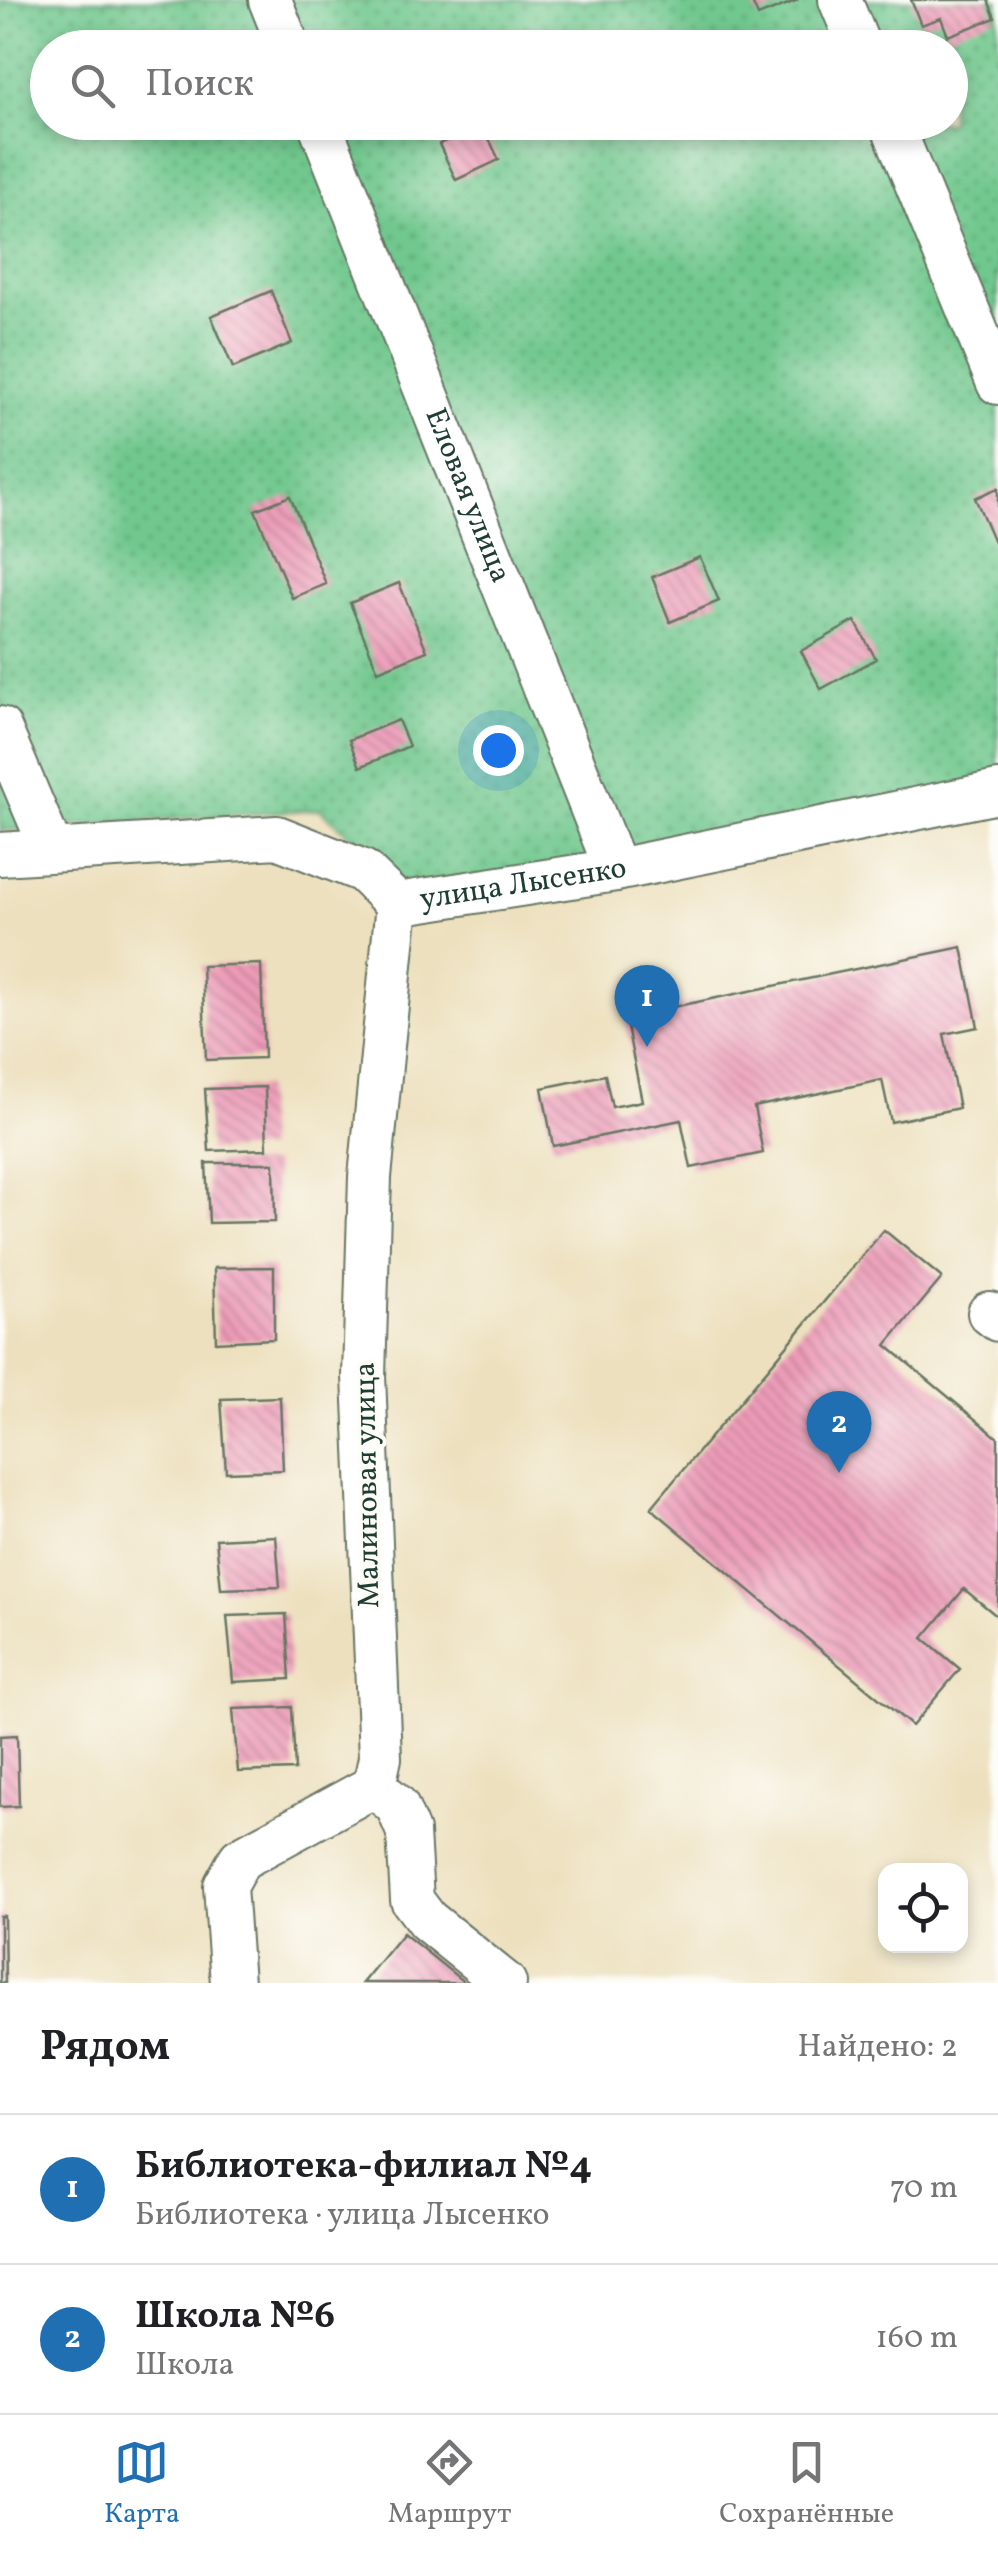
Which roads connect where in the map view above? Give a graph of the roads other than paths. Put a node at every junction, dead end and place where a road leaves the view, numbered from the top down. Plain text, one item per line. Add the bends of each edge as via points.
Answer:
1 (270, 0) edge
2 (840, 0) edge
3 (282, 30) edge
4 (852, 30) edge
5 (326, 140) edge
6 (898, 140) edge
7 (998, 383) edge
8 (0, 728) edge
9 (998, 792) edge
10 (52, 848) junction
11 (0, 854) edge
12 (616, 870) junction
13 (397, 904) junction
14 (374, 1786) junction
15 (232, 1983) edge
16 (505, 1983) edge

1 - 3 street
2 - 4 street
5 - 12 street, Еловая улица
6 - 7 street
8 - 10 street
9 - 12 street, улица Лысенко
10 - 11 street, улица Лысенко
10 - 13 street, улица Лысенко via 277,837 363,871
12 - 13 street, улица Лысенко
13 - 14 street, Малиновая улица via 370,1177 366,1316 380,1758
14 - 15 street via 240,1859 225,1886
14 - 16 street via 397,1806 408,1832 412,1900

